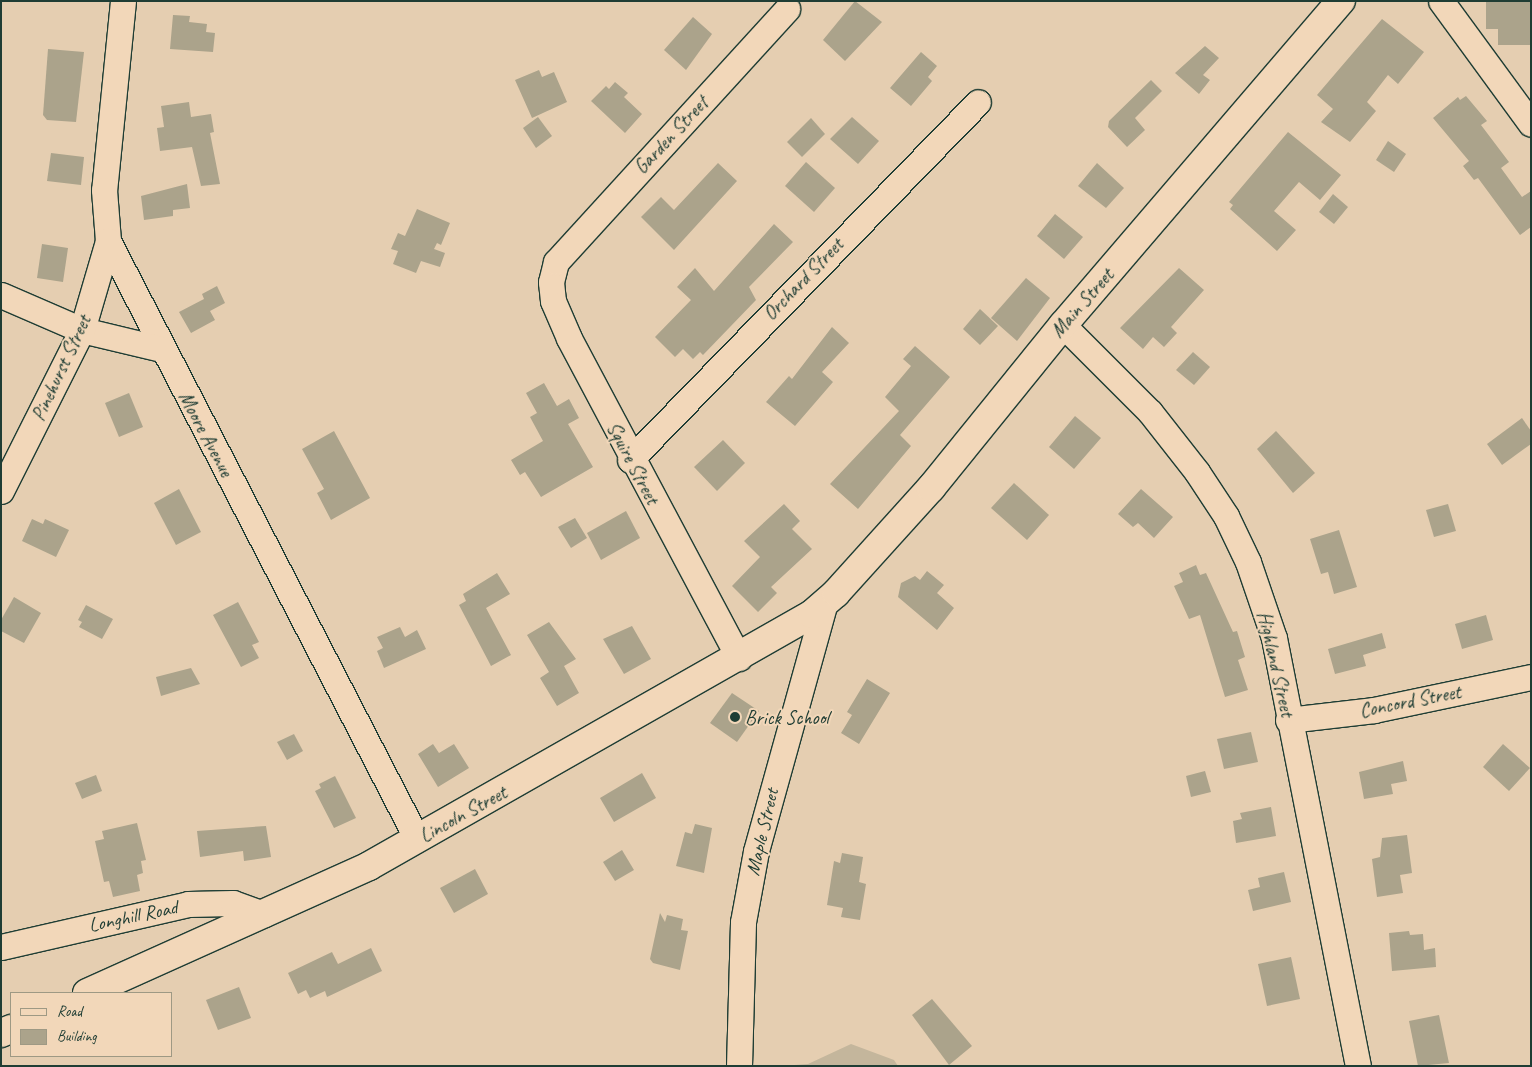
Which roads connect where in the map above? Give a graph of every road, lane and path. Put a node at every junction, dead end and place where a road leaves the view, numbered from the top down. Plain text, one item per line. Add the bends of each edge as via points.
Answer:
1 (123, 1) edge
2 (1341, 1) edge
3 (1441, 1) edge
4 (787, 9) dead end
5 (978, 102) dead end
6 (1531, 124) edge
7 (108, 241) junction
8 (556, 262) joint
9 (1, 295) edge
10 (1063, 325) junction
11 (82, 330) junction
12 (161, 349) junction
13 (630, 460) junction
14 (1, 490) edge
15 (824, 605) junction
16 (739, 658) junction
17 (1531, 678) edge
18 (1288, 720) junction
19 (417, 839) junction
20 (264, 914) junction
21 (1, 947) edge
22 (89, 992) edge
23 (739, 1066) edge
24 (1358, 1066) edge

1 - 7 street, Moore Avenue via 104,190
2 - 10 main road, Main Street
3 - 6 street
4 - 8 street, Garden Street
5 - 13 street, Orchard Street
7 - 11 street, Pinehurst Street
7 - 12 street, Moore Avenue
8 - 13 street, Squire Street via 551,282 553,301
9 - 11 street
10 - 15 main road, Main Street via 931,488
10 - 18 street, Highland Street via 1150,412 1226,516 1248,562 1274,638
11 - 12 street
11 - 14 street, Pinehurst Street
12 - 19 street, Moore Avenue
13 - 16 street, Squire Street
15 - 16 main road, Lincoln Street via 800,623
15 - 23 street, Maple Street via 756,851 743,922
16 - 19 main road, Lincoln Street
17 - 18 street, Concord Street via 1374,710
18 - 24 street, Highland Street
19 - 20 main road, Lincoln Street
20 - 21 street, Longhill Road via 233,903 188,904
20 - 22 main road, Lincoln Street

